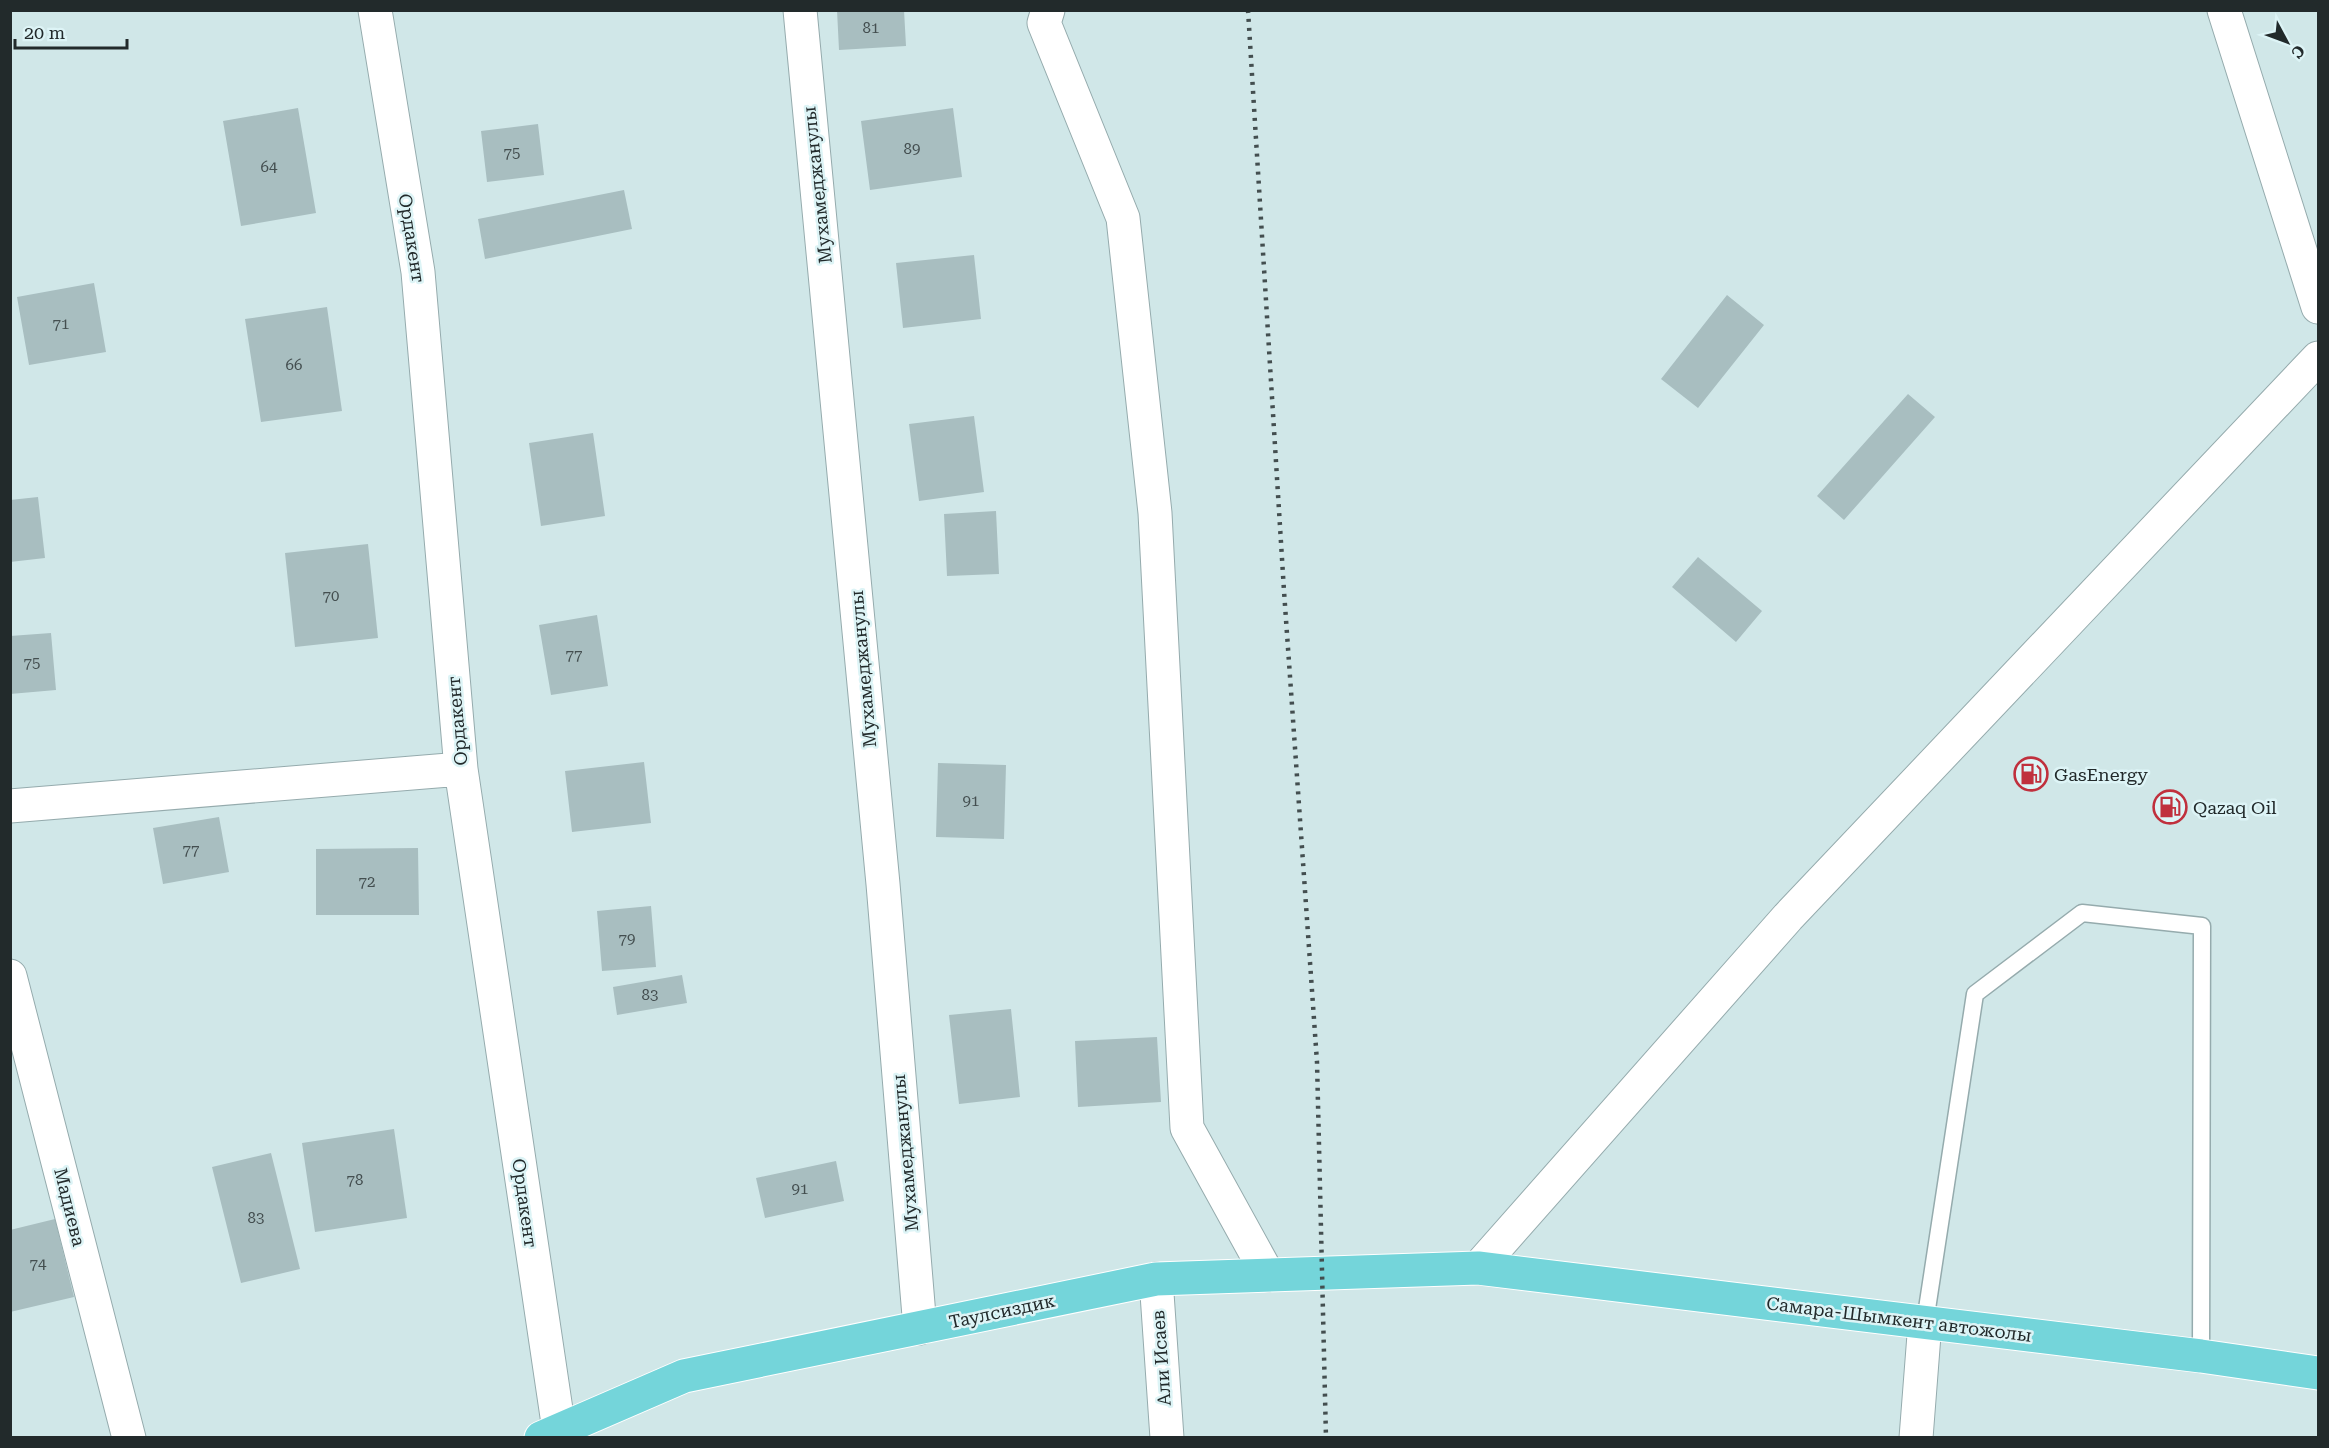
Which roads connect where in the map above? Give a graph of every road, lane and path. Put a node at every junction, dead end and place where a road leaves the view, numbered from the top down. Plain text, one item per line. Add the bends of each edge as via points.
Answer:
1 (375, 10) edge
2 (800, 10) edge
3 (1048, 10) edge
4 (2224, 10) edge
5 (2319, 307) edge
6 (2319, 358) edge
7 (461, 769) junction
8 (10, 806) edge
9 (10, 976) edge
10 (1478, 1268) junction
11 (1268, 1275) junction
12 (1156, 1279) junction
13 (1925, 1322) junction
14 (920, 1328) junction
15 (2201, 1356) junction
16 (2319, 1373) edge
17 (550, 1434) edge
18 (129, 1437) edge
19 (1167, 1437) edge
20 (1916, 1437) edge

1 - 7 street, Ордакент via 418,272
2 - 14 street, Мухамеджанулы via 883,884
3 - 11 street via 1044,23 1123,218 1155,513 1187,1128
4 - 5 street
6 - 10 street via 1788,917
7 - 8 street
7 - 17 street, Ордакент
9 - 18 street, Мадиева
10 - 11 main road, Таулсиздик
10 - 13 main road, Самара-Шымкент автожолы
11 - 12 main road, Таулсиздик
12 - 14 main road, Таулсиздик
12 - 19 street, Али Исаев
13 - 15 main road, Самара-Шымкент автожолы
13 - 15 lane via 1975,994 2082,913 2202,926
13 - 20 street
14 - 17 main road, Таулсиздик via 684,1376
15 - 16 main road, Самара-Шымкент автожолы

